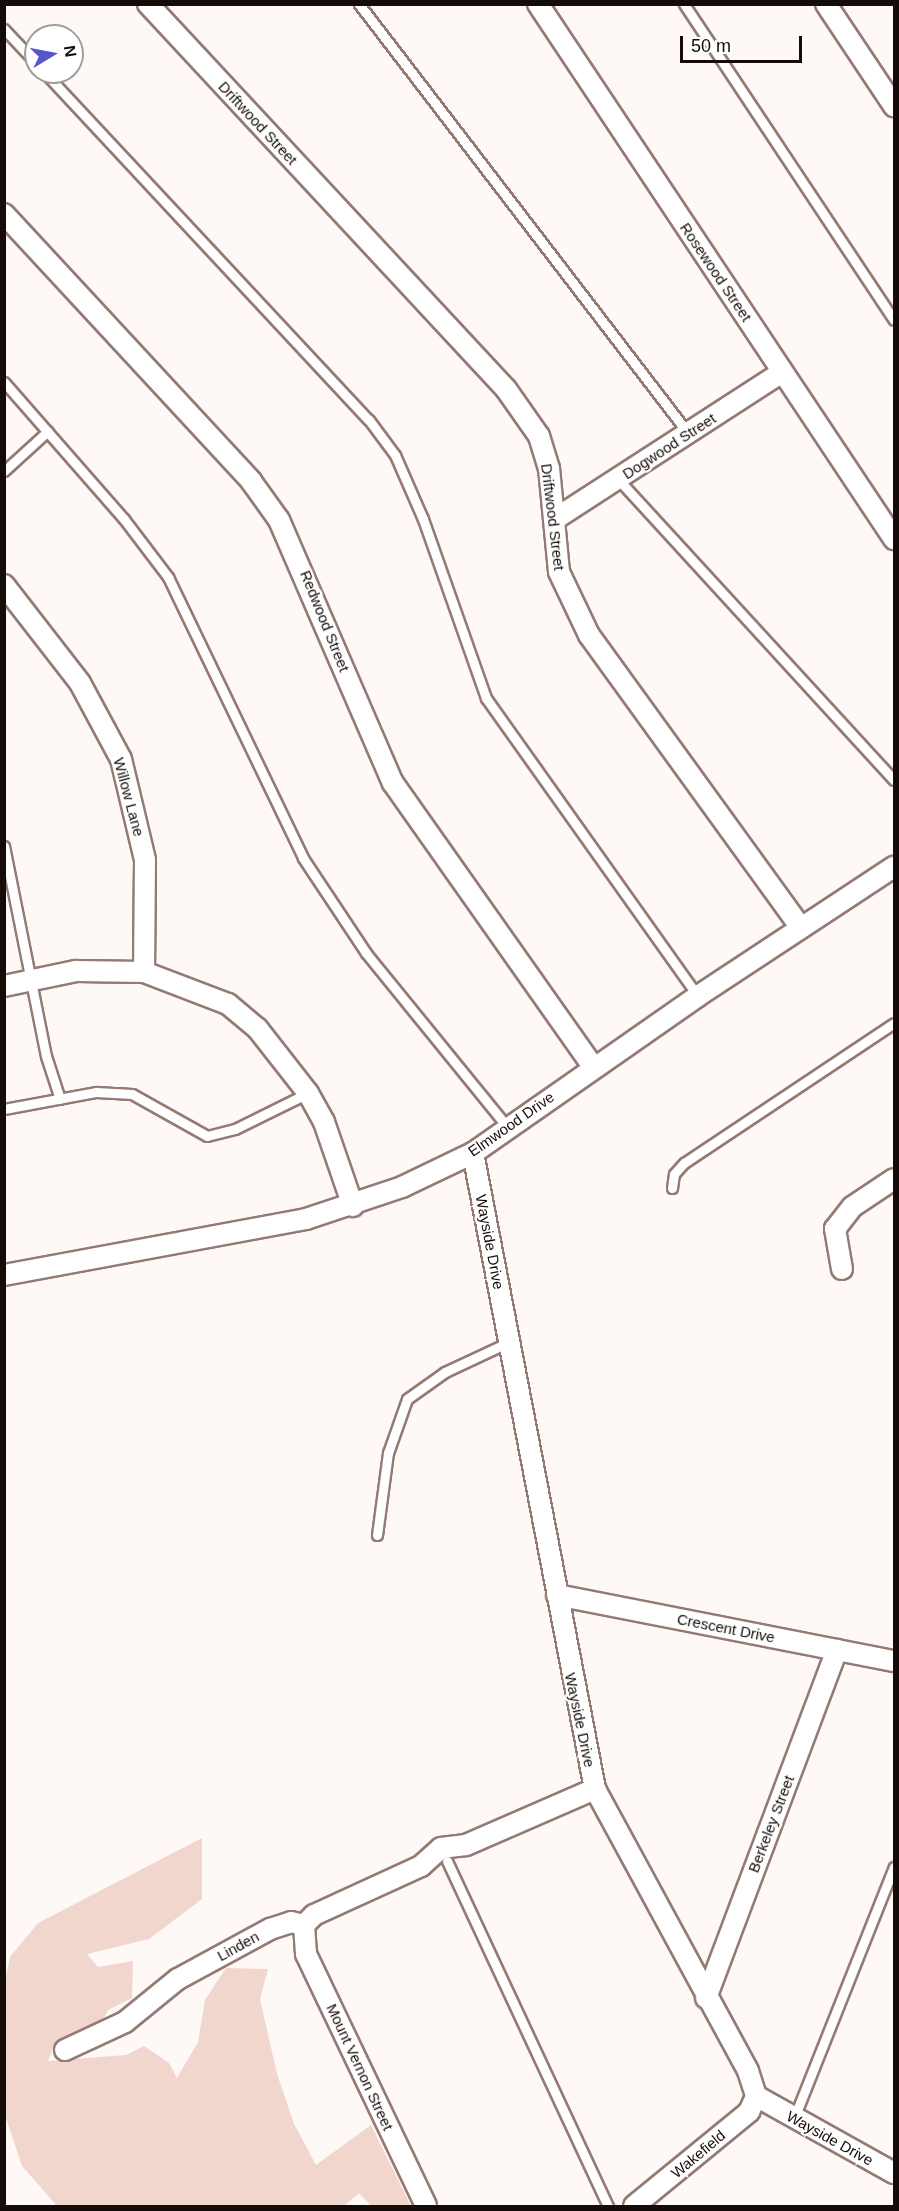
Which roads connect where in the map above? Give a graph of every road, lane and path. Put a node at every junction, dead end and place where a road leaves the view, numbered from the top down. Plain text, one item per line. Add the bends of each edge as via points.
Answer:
1 (148, 4) edge
2 (359, 4) edge
3 (538, 4) edge
4 (684, 4) edge
5 (826, 4) edge
6 (4, 29) edge
7 (24, 50) edge
8 (55, 84) edge
9 (894, 106) edge
10 (4, 214) edge
11 (894, 320) edge
12 (782, 372) junction
13 (4, 382) edge
14 (48, 431) junction
15 (688, 433) junction
16 (4, 471) edge
17 (618, 479) junction
18 (555, 519) junction
19 (894, 539) edge
20 (4, 585) edge
21 (894, 780) edge
22 (4, 846) edge
23 (894, 867) edge
24 (800, 927) junction
25 (144, 972) junction
26 (33, 978) junction
27 (4, 986) edge
28 (698, 996) junction
29 (894, 1023) edge
30 (593, 1067) junction
31 (308, 1093) junction
32 (60, 1099) junction
33 (4, 1109) edge
34 (508, 1128) junction
35 (473, 1153) junction
36 (894, 1179) edge
37 (672, 1188) dead end
38 (353, 1206) junction
39 (842, 1269) dead end
40 (4, 1275) edge
41 (509, 1342) junction
42 (377, 1535) dead end
43 (557, 1595) junction
44 (837, 1650) junction
45 (894, 1661) edge
46 (595, 1789) junction
47 (466, 1845) junction
48 (447, 1861) junction
49 (421, 1866) junction
50 (894, 1867) edge
51 (304, 1926) junction
52 (706, 1998) junction
53 (65, 2050) dead end
54 (756, 2097) junction
55 (794, 2118) junction
56 (894, 2173) edge
57 (426, 2206) edge
58 (608, 2206) edge
59 (634, 2206) edge

1 - 18 street, Driftwood Street via 506,389 539,436 549,468
2 - 15 lane
3 - 12 street, Rosewood Street
4 - 11 lane
5 - 9 street
6 - 7 lane
8 - 28 lane via 369,420 395,454 423,519 486,698
10 - 30 street, Redwood Street via 251,481 279,520 393,783
12 - 15 street, Dogwood Street
12 - 19 street, Rosewood Street
13 - 14 lane
14 - 16 lane
14 - 34 lane via 168,577 303,858 334,906 366,953
15 - 17 street, Dogwood Street
17 - 18 street, Dogwood Street
17 - 21 lane
18 - 24 street, Driftwood Street via 559,573 589,635
20 - 25 street, Willow Lane via 80,683 120,759 145,860
22 - 26 lane
23 - 24 street, Elmwood Drive
24 - 28 street, Elmwood Drive
25 - 26 street via 76,971
25 - 31 street via 228,1004 257,1028
26 - 27 street
26 - 32 lane via 46,1056
28 - 30 street, Elmwood Drive
29 - 37 lane via 684,1163 674,1174
30 - 34 street, Elmwood Drive
31 - 32 lane via 235,1129 207,1136 132,1094 96,1092
31 - 38 street via 324,1122
32 - 33 lane
34 - 35 street, Elmwood Drive
35 - 38 street, Elmwood Drive
35 - 41 street, Wayside Drive
36 - 39 street via 852,1207 835,1229
38 - 40 street, Elmwood Drive
41 - 42 lane via 445,1372 407,1399 388,1452
41 - 43 street, Wayside Drive
43 - 44 street, Crescent Drive
43 - 46 street, Wayside Drive
44 - 45 street, Crescent Drive
44 - 52 street, Berkeley Street
46 - 47 street
46 - 52 street, Wayside Drive
47 - 48 street
47 - 49 street via 441,1848
48 - 49 street
48 - 58 lane
49 - 51 street via 314,1915
50 - 55 lane
51 - 53 street, Linden via 291,1922 270,1929 178,1979 125,2022
51 - 57 street, Mount Vernon Street via 306,1954
52 - 54 street, Wayside Drive via 748,2071
54 - 55 street, Wayside Drive
54 - 59 street, Wakefield via 749,2112
55 - 56 street, Wayside Drive

